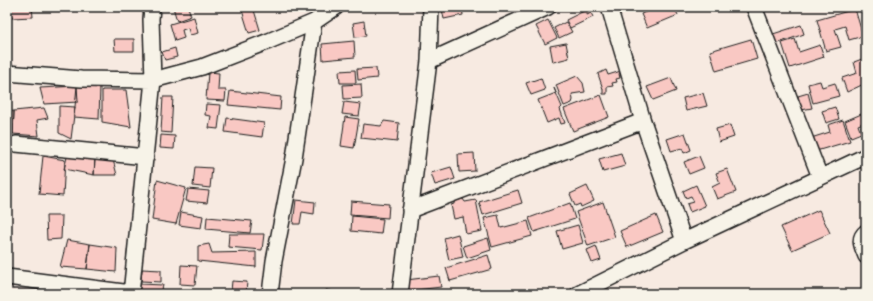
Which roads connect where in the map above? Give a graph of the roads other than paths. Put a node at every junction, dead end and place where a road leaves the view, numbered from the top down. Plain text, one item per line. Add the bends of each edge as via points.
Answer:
1 (152, 7) edge
2 (336, 7) edge
3 (431, 7) edge
4 (548, 7) edge
5 (609, 7) edge
6 (754, 7) edge
7 (314, 22) junction
8 (430, 61) junction
9 (7, 73) edge
10 (154, 80) junction
11 (643, 121) junction
12 (16, 144) dead end
13 (866, 156) edge
14 (146, 157) junction
15 (820, 178) junction
16 (410, 210) junction
17 (864, 238) edge
18 (684, 241) junction
19 (866, 256) edge
20 (7, 277) edge
21 (131, 294) edge
22 (270, 294) edge
23 (400, 294) edge
24 (578, 294) edge

1 - 10 street
2 - 7 street
3 - 8 street
4 - 8 street
5 - 11 street
6 - 15 street
7 - 10 street via 202,67
7 - 22 street
8 - 16 street
9 - 10 street via 81,79
10 - 14 street
11 - 16 street
11 - 18 street
12 - 14 street
13 - 15 street
14 - 21 street
15 - 18 street
16 - 23 street
17 - 19 street
18 - 24 street
20 - 21 street

